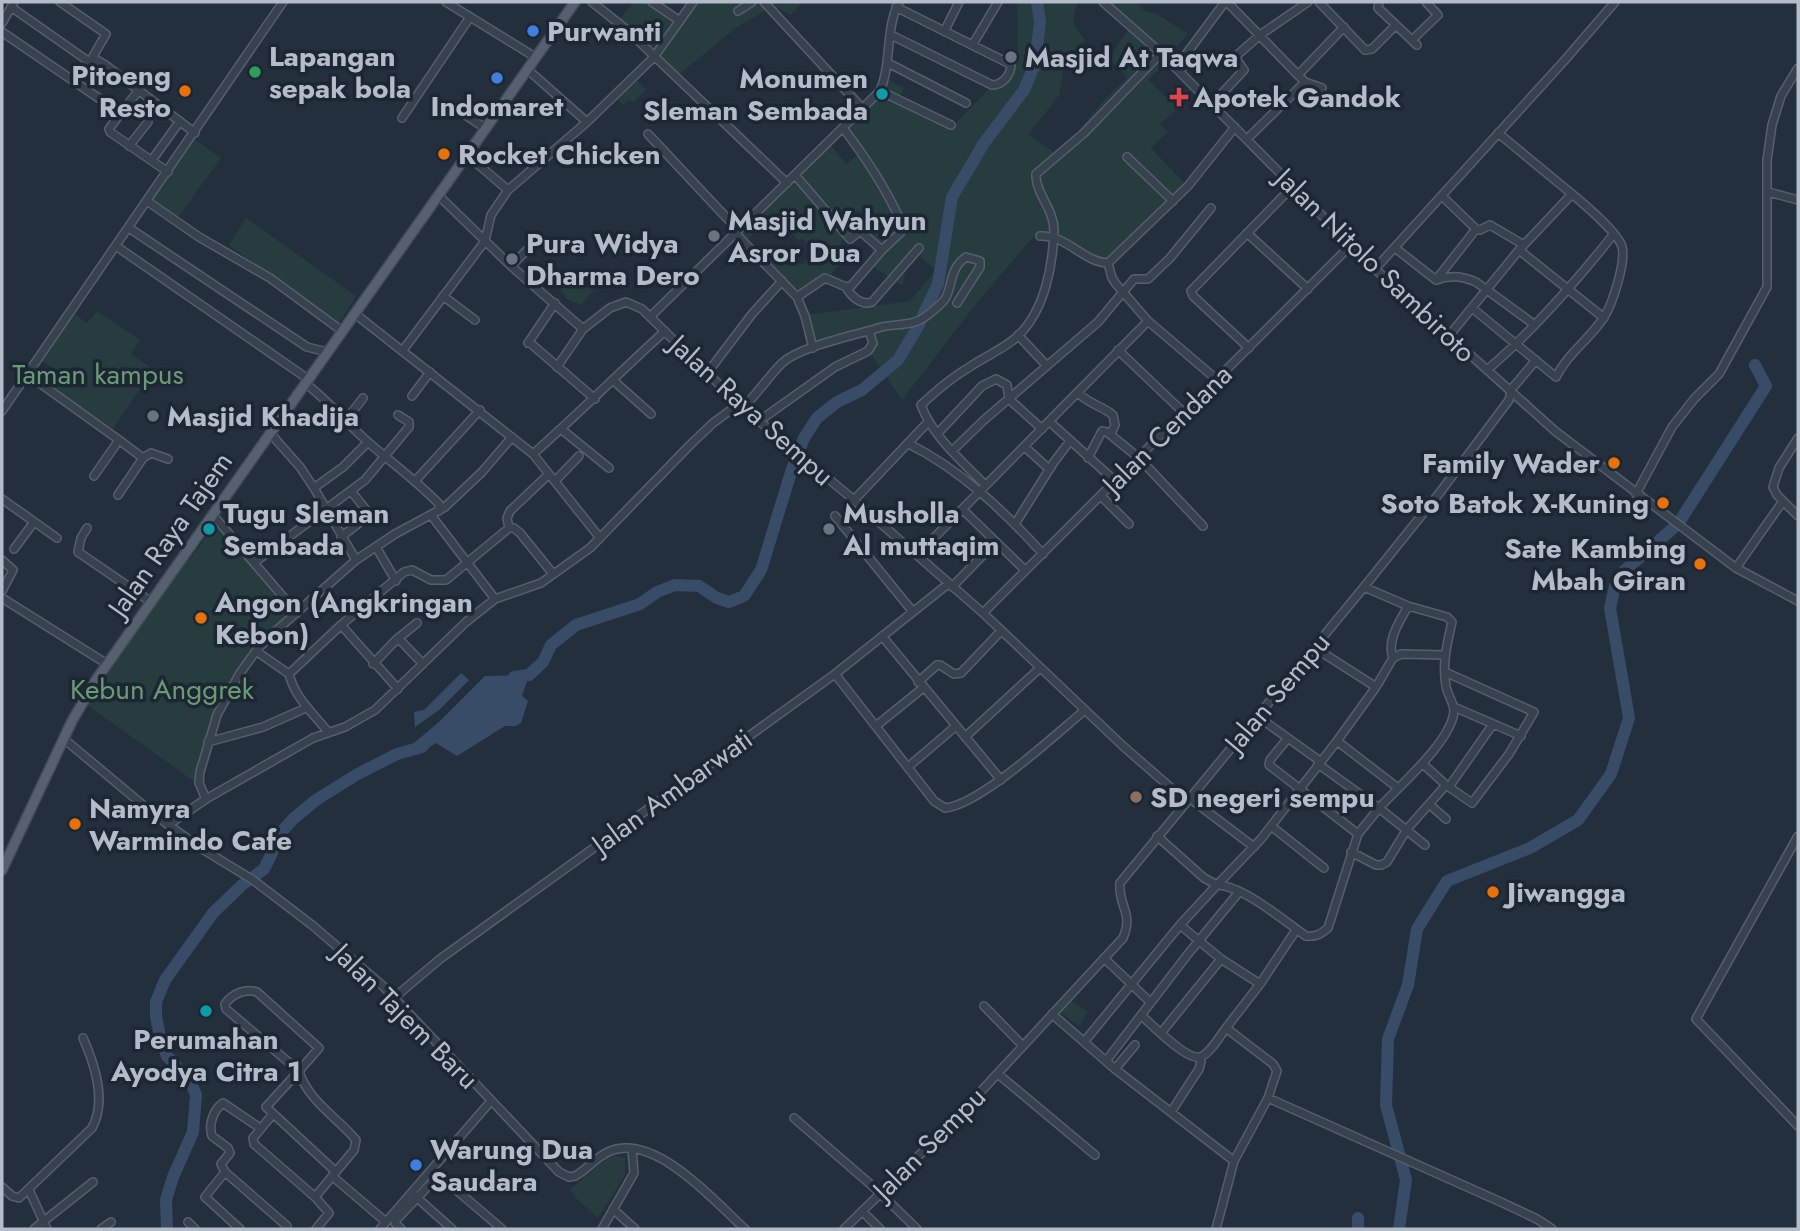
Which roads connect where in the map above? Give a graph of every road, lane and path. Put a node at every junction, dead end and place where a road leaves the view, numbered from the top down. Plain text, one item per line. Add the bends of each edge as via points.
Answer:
1 (60, 2) edge
2 (283, 2) edge
3 (446, 2) edge
4 (575, 2) edge
5 (592, 2) edge
6 (652, 2) edge
7 (692, 2) edge
8 (752, 2) edge
9 (764, 2) edge
10 (959, 2) edge
11 (998, 2) edge
12 (1103, 2) edge
13 (1226, 2) edge
14 (1308, 2) edge
15 (1380, 2) edge
16 (1426, 2) edge
17 (1615, 2) edge
18 (1324, 3) edge
19 (13, 4) edge
20 (898, 4) edge
21 (738, 11) dead end
22 (470, 16) junction
23 (680, 21) junction
24 (2, 23) edge
25 (1396, 25) junction
26 (1344, 27) junction
27 (944, 30) junction
28 (2, 32) edge
29 (891, 35) junction
30 (1260, 35) junction
31 (973, 44) junction
32 (1161, 53) junction
33 (535, 57) junction
34 (654, 57) junction
35 (1184, 57) junction
36 (91, 60) junction
37 (1170, 61) junction
38 (888, 63) junction
39 (1798, 68) edge
40 (527, 69) junction
41 (1181, 72) junction
42 (1298, 75) junction
43 (1306, 82) junction
44 (1322, 88) dead end
45 (139, 90) junction
46 (880, 91) junction
47 (966, 103) dead end
48 (1212, 104) junction
49 (863, 109) junction
50 (120, 114) junction
51 (464, 114) dead end
52 (402, 118) dead end
53 (180, 121) junction
54 (148, 122) dead end
55 (587, 122) junction
56 (951, 125) dead end
57 (1235, 127) junction
58 (485, 128) junction
59 (843, 128) junction
60 (195, 132) junction
61 (1498, 133) junction
62 (648, 134) dead end
63 (1247, 139) junction
64 (130, 146) junction
65 (467, 155) junction
66 (1127, 157) dead end
67 (152, 160) junction
68 (168, 172) junction
69 (795, 175) junction
70 (787, 183) junction
71 (1293, 186) junction
72 (508, 190) junction
73 (1768, 192) junction
74 (1572, 194) junction
75 (438, 195) junction
76 (1442, 196) junction
77 (1798, 200) edge
78 (147, 201) junction
79 (1173, 201) junction
80 (1211, 208) dead end
81 (129, 228) junction
82 (1476, 229) junction
83 (736, 230) junction
84 (1247, 233) junction
85 (1613, 235) junction
86 (1040, 236) dead end
87 (1052, 236) junction
88 (539, 238) dead end
89 (485, 241) junction
90 (1351, 245) junction
91 (116, 246) junction
92 (919, 248) dead end
93 (1395, 248) junction
94 (1521, 248) junction
95 (882, 250) junction
96 (1108, 263) junction
97 (511, 266) junction
98 (1375, 269) junction
99 (1436, 280) junction
100 (782, 281) junction
101 (846, 287) junction
102 (1308, 289) junction
103 (1487, 289) junction
104 (1123, 292) junction
105 (1569, 292) junction
106 (443, 296) junction
107 (797, 298) junction
108 (555, 303) junction
109 (957, 303) dead end
110 (1472, 308) junction
111 (354, 313) junction
112 (649, 317) junction
113 (1604, 318) junction
114 (475, 320) dead end
115 (1148, 321) junction
116 (1535, 325) junction
117 (583, 329) junction
118 (342, 331) junction
119 (665, 331) junction
120 (869, 331) junction
121 (1018, 335) junction
122 (1448, 337) junction
123 (1517, 344) junction
124 (307, 347) junction
125 (813, 348) junction
126 (1249, 348) junction
127 (403, 350) junction
128 (1118, 351) junction
129 (327, 352) junction
130 (1536, 360) junction
131 (318, 365) junction
132 (557, 366) junction
133 (1047, 366) junction
134 (1487, 370) junction
135 (430, 372) junction
136 (708, 372) junction
137 (27, 374) junction
138 (1216, 379) junction
139 (307, 381) junction
140 (614, 381) junction
141 (1078, 393) junction
142 (1512, 395) junction
143 (412, 396) dead end
144 (363, 398) dead end
145 (595, 399) junction
146 (1009, 399) junction
147 (741, 406) junction
148 (480, 410) junction
149 (2, 411) edge
150 (1184, 413) junction
151 (651, 414) dead end
152 (398, 415) dead end
153 (346, 419) junction
154 (759, 421) junction
155 (928, 422) junction
156 (1050, 422) junction
157 (561, 429) junction
158 (1042, 429) junction
159 (270, 433) junction
160 (938, 433) junction
161 (1111, 435) junction
162 (512, 438) junction
163 (1798, 438) edge
164 (119, 440) junction
165 (1070, 441) junction
166 (368, 442) junction
167 (909, 444) junction
168 (1025, 447) junction
169 (952, 451) junction
170 (533, 454) junction
171 (579, 456) dead end
172 (143, 457) junction
173 (386, 457) junction
174 (1088, 458) junction
175 (1139, 458) junction
176 (168, 459) dead end
177 (609, 468) dead end
178 (1049, 469) junction
179 (94, 476) dead end
180 (552, 478) junction
181 (416, 480) junction
182 (1115, 481) junction
183 (314, 488) junction
184 (983, 488) junction
185 (351, 491) junction
186 (1636, 494) junction
187 (118, 495) dead end
188 (1101, 496) junction
189 (854, 500) junction
190 (1783, 501) junction
191 (3, 502) edge
192 (962, 509) junction
193 (325, 510) junction
194 (439, 511) junction
195 (212, 514) junction
196 (431, 515) junction
197 (835, 516) dead end
198 (1798, 516) edge
199 (34, 522) junction
200 (1015, 524) junction
201 (1129, 524) dead end
202 (1203, 526) dead end
203 (87, 527) dead end
204 (509, 528) junction
205 (341, 537) junction
206 (57, 538) dead end
207 (600, 538) junction
208 (376, 547) junction
209 (14, 550) dead end
210 (1043, 554) junction
211 (917, 555) junction
212 (983, 555) dead end
213 (2, 560) edge
214 (355, 560) junction
215 (255, 562) junction
216 (468, 563) junction
217 (1735, 568) junction
218 (1025, 570) junction
219 (553, 574) junction
220 (396, 581) junction
221 (950, 586) junction
222 (1364, 587) junction
223 (2, 591) edge
224 (2, 598) edge
225 (495, 599) junction
226 (151, 601) junction
227 (1798, 601) edge
228 (1408, 606) junction
229 (913, 612) junction
230 (983, 613) junction
231 (297, 614) junction
232 (417, 623) dead end
233 (341, 625) junction
234 (1001, 631) junction
235 (882, 636) junction
236 (398, 638) junction
237 (1315, 648) junction
238 (256, 651) junction
239 (1444, 655) junction
240 (1393, 658) junction
241 (107, 664) junction
242 (373, 664) junction
243 (423, 664) junction
244 (1040, 668) junction
245 (1445, 672) junction
246 (289, 674) junction
247 (835, 674) junction
248 (920, 685) junction
249 (1376, 688) junction
250 (398, 689) junction
251 (1454, 707) junction
252 (306, 708) junction
253 (1085, 709) junction
254 (1257, 716) junction
255 (1493, 724) junction
256 (876, 726) junction
257 (956, 726) junction
258 (328, 732) junction
259 (1521, 736) junction
260 (965, 737) junction
261 (1287, 738) junction
262 (64, 739) junction
263 (1337, 741) junction
264 (208, 743) junction
265 (1319, 763) junction
266 (1423, 764) junction
267 (908, 767) junction
268 (1000, 780) junction
269 (1447, 786) junction
270 (1398, 788) junction
271 (1299, 789) junction
272 (206, 799) junction
273 (1187, 799) junction
274 (1429, 804) junction
275 (1379, 808) junction
276 (1446, 819) dead end
277 (168, 825) junction
278 (1271, 826) junction
279 (1407, 830) junction
280 (1358, 834) junction
281 (1157, 836) junction
282 (1798, 836) edge
283 (1425, 845) dead end
284 (1254, 847) junction
285 (1351, 852) junction
286 (1324, 868) dead end
287 (2, 870) edge
288 (1217, 886) junction
289 (1239, 892) junction
290 (1180, 925) junction
291 (1296, 930) junction
292 (1198, 942) junction
293 (1104, 958) junction
294 (1221, 959) junction
295 (1131, 984) junction
296 (1260, 984) junction
297 (395, 997) junction
298 (1150, 1002) junction
299 (984, 1006) dead end
300 (1052, 1014) junction
301 (1141, 1015) junction
302 (1226, 1028) junction
303 (1161, 1032) junction
304 (83, 1038) dead end
305 (1084, 1042) junction
306 (1135, 1045) dead end
307 (1023, 1046) junction
308 (1199, 1058) junction
309 (1106, 1061) junction
310 (1115, 1069) junction
311 (299, 1071) junction
312 (998, 1074) junction
313 (1268, 1098) junction
314 (491, 1101) junction
315 (1171, 1112) junction
316 (273, 1114) junction
317 (794, 1118) dead end
318 (1798, 1126) edge
319 (260, 1128) junction
320 (632, 1150) junction
321 (1095, 1155) dead end
322 (1234, 1161) junction
323 (225, 1172) junction
324 (334, 1174) junction
325 (93, 1182) dead end
326 (2, 1187) edge
327 (29, 1190) junction
328 (880, 1193) junction
329 (414, 1195) junction
330 (315, 1197) junction
331 (612, 1209) junction
332 (862, 1211) junction
333 (111, 1222) dead end
334 (188, 1222) dead end
335 (386, 1222) junction
336 (46, 1225) edge
337 (1542, 1227) edge
338 (288, 1228) edge
339 (34, 1229) edge
340 (102, 1229) edge
341 (195, 1229) edge
342 (240, 1229) edge
343 (316, 1229) edge
344 (380, 1229) edge
345 (401, 1229) edge
346 (453, 1229) edge
347 (502, 1229) edge
348 (602, 1229) edge
349 (635, 1229) edge
350 (745, 1229) edge
351 (844, 1229) edge
352 (880, 1229) edge
353 (916, 1229) edge
354 (1216, 1229) edge
355 (1552, 1229) edge

1 - 36 street via 106,34
2 - 60 street
3 - 22 street
4 - 33 main road, Jalan Raya Tajem
5 - 34 street
6 - 23 street
7 - 23 street
8 - 21 street
9 - 49 street
10 - 27 street
11 - 31 street
12 - 32 street, Jalan Nitolo Sambiroto
13 - 30 street
13 - 35 street
14 - 30 street
15 - 25 street via 1378,8
16 - 25 street via 1438,15 1415,43
17 - 61 street
18 - 26 street
19 - 24 street
19 - 36 street via 65,47
20 - 27 street
20 - 29 street
22 - 33 street
22 - 52 street
23 - 34 street
25 - 26 street via 1368,50
26 - 42 street
27 - 31 street
28 - 50 street
29 - 31 street via 992,85 999,84 1011,68
29 - 38 street
30 - 42 street
30 - 48 street via 1236,57 1244,69
32 - 37 street, Jalan Nitolo Sambiroto
32 - 87 street via 1078,138 1038,171 1035,178 1052,219
33 - 40 main road, Jalan Raya Tajem
34 - 55 street
34 - 70 street
35 - 37 street
35 - 41 street
36 - 45 street
37 - 41 street, Jalan Nitolo Sambiroto
38 - 46 street
38 - 47 street
39 - 73 street via 1781,96 1772,125
40 - 55 street
40 - 58 main road, Jalan Raya Tajem
41 - 48 street, Jalan Nitolo Sambiroto
42 - 43 street
43 - 44 street
43 - 63 street
45 - 50 street
45 - 53 street
46 - 49 street
46 - 56 street
48 - 57 street, Jalan Nitolo Sambiroto
49 - 59 street
50 - 64 street via 109,131
51 - 58 street
53 - 60 street
53 - 67 street
54 - 64 street
55 - 72 street
57 - 63 street, Jalan Nitolo Sambiroto
57 - 79 street
58 - 65 main road, Jalan Raya Tajem
59 - 69 street
59 - 95 street via 891,199 903,226
60 - 68 street
61 - 74 street
61 - 76 street
62 - 83 street
63 - 71 street, Jalan Nitolo Sambiroto
64 - 67 street
65 - 72 street
65 - 75 main road, Jalan Raya Tajem
66 - 79 street
67 - 68 street
68 - 78 street
69 - 70 street
69 - 95 street via 850,239 860,231
70 - 83 street
71 - 84 street
71 - 90 street, Jalan Nitolo Sambiroto
72 - 89 street via 491,215
73 - 77 street
73 - 186 street via 1767,287 1719,374 1672,427
74 - 85 street
74 - 94 street
75 - 89 street
75 - 111 main road, Jalan Raya Tajem
76 - 82 street
76 - 93 street
78 - 81 street
78 - 118 street via 270,278
79 - 96 street
80 - 104 street via 1162,266 1148,279 1135,279
81 - 91 street
81 - 124 street
82 - 94 street via 1490,225
82 - 99 street
83 - 100 street
83 - 112 street
84 - 102 street
84 - 126 street via 1191,294
85 - 105 street
85 - 113 street via 1622,245 1622,259
86 - 87 street
87 - 96 street
87 - 121 street via 1045,291
88 - 97 street
89 - 97 street
89 - 106 street
90 - 98 street, Jalan Nitolo Sambiroto
90 - 102 street, Jalan Cendana
91 - 137 street
91 - 139 street
92 - 101 street via 872,302 857,299
93 - 98 street
93 - 99 street
94 - 103 street
94 - 105 street
95 - 101 street
96 - 104 street
97 - 108 street
98 - 122 street, Jalan Nitolo Sambiroto
99 - 103 street via 1446,276 1469,279
100 - 107 street
100 - 136 street
101 - 107 street via 825,278
102 - 126 street, Jalan Cendana
103 - 110 street
103 - 116 street
104 - 115 street
104 - 133 street via 1098,322
105 - 113 street
105 - 116 street
106 - 114 street
106 - 127 street
107 - 125 street
108 - 117 street
108 - 132 street via 528,343
109 - 120 street via 981,267 980,261 962,260 945,298 923,318
110 - 122 street
110 - 123 street
111 - 118 main road, Jalan Raya Tajem
111 - 127 street
112 - 117 street, Jalan Raya Sempu via 636,305 621,302
112 - 119 street, Jalan Raya Sempu
113 - 130 street via 1556,377
115 - 128 street
115 - 138 street
116 - 123 street
117 - 132 street
118 - 129 main road, Jalan Raya Tajem
119 - 136 street, Jalan Raya Sempu
119 - 140 street
120 - 125 street
120 - 154 street via 873,343 869,351 835,367
121 - 133 street
121 - 155 street via 928,398 921,405
122 - 134 street, Jalan Nitolo Sambiroto
123 - 130 street
123 - 134 street
124 - 129 street
124 - 131 street
125 - 147 street via 782,363
126 - 138 street, Jalan Cendana
127 - 135 street
128 - 141 street
128 - 150 street
129 - 131 main road, Jalan Raya Tajem
130 - 142 street, Jalan Sempu
131 - 139 main road, Jalan Raya Tajem
132 - 145 street
133 - 146 street
134 - 142 street, Jalan Nitolo Sambiroto
135 - 143 street
135 - 148 street
136 - 147 street, Jalan Raya Sempu
137 - 149 street
137 - 164 street
138 - 150 street, Jalan Cendana
139 - 153 street
139 - 159 main road, Jalan Raya Tajem
140 - 145 street
140 - 151 street
141 - 156 street
141 - 161 street via 1113,415
142 - 186 street, Jalan Nitolo Sambiroto
142 - 222 street, Jalan Sempu
144 - 153 street
145 - 157 street
146 - 158 street
146 - 160 street via 1005,383 992,380
146 - 169 street
147 - 154 street, Jalan Raya Sempu
147 - 207 street via 713,423
148 - 162 street
148 - 181 street
150 - 175 street, Jalan Cendana
152 - 173 street via 409,425
153 - 166 street
154 - 189 street, Jalan Raya Sempu
155 - 160 street
155 - 167 street
156 - 158 street
156 - 165 street
157 - 170 street
157 - 177 street
158 - 168 street
159 - 183 street
159 - 195 main road, Jalan Raya Tajem
160 - 169 street
161 - 174 street via 1101,433
161 - 175 street
162 - 170 street
162 - 194 street
163 - 190 street via 1775,479 1774,491
164 - 172 street
164 - 179 street
165 - 174 street
165 - 178 street
166 - 173 street
166 - 183 street
167 - 184 street
167 - 189 street
168 - 178 street
168 - 184 street
169 - 184 street
170 - 180 street
171 - 180 street
172 - 176 street via 151,453
172 - 187 street
173 - 181 street
173 - 185 street
174 - 182 street
175 - 182 street, Jalan Cendana
175 - 202 street
178 - 200 street
180 - 204 street via 510,512
180 - 207 street
181 - 194 street via 439,504
182 - 188 street, Jalan Cendana
183 - 193 street
184 - 192 street
184 - 200 street
185 - 193 street
185 - 205 street via 368,516
186 - 217 street, Jalan Nitolo Sambiroto
188 - 201 street
188 - 210 street, Jalan Cendana
189 - 211 street, Jalan Raya Sempu
190 - 198 street
190 - 217 street
191 - 199 street
192 - 211 street
192 - 218 street
193 - 205 street
193 - 215 street
194 - 196 street
195 - 215 street
195 - 226 main road, Jalan Raya Tajem
196 - 208 street
196 - 216 street
197 - 229 street
199 - 206 street
199 - 209 street
200 - 210 street
203 - 226 street via 78,552
204 - 216 street
204 - 219 street via 520,533
205 - 214 street
207 - 219 street
208 - 214 street
208 - 220 street
210 - 218 street, Jalan Cendana
211 - 221 street, Jalan Raya Sempu
212 - 221 street, Jalan Ambarwati
213 - 223 street via 13,570
214 - 231 street
215 - 231 street
216 - 220 street via 443,581 412,570
216 - 225 street
217 - 227 street, Jalan Nitolo Sambiroto
218 - 230 street, Jalan Cendana
219 - 225 street via 541,583
220 - 233 street
221 - 229 street, Jalan Ambarwati
221 - 230 street, Jalan Raya Sempu
222 - 228 street
222 - 237 street, Jalan Sempu
224 - 241 street
225 - 243 street
226 - 241 main road, Jalan Raya Tajem
228 - 239 street via 1452,622
228 - 240 street via 1392,640
229 - 235 street, Jalan Ambarwati
230 - 234 street, Jalan Raya Sempu
231 - 238 street
232 - 236 street
233 - 242 street
233 - 246 street
234 - 244 street, Jalan Raya Sempu
234 - 248 street via 961,673 940,665
235 - 247 street, Jalan Ambarwati
235 - 248 street
236 - 242 street
236 - 243 street
237 - 249 street
237 - 254 street, Jalan Sempu
238 - 246 street
238 - 264 street via 225,696
239 - 240 street via 1401,653
239 - 245 street
240 - 249 street
241 - 262 main road, Jalan Raya Tajem
242 - 250 street
243 - 250 street
244 - 253 street, Jalan Raya Sempu
244 - 260 street
245 - 251 street via 1447,695
245 - 259 street via 1534,711
246 - 252 street
247 - 256 street
247 - 297 street, Jalan Ambarwati via 447,953
248 - 256 street
248 - 257 street
249 - 263 street
250 - 258 street via 375,710
251 - 255 street
251 - 266 street via 1444,735
252 - 258 street
252 - 264 street via 264,727
253 - 268 street
253 - 273 street, Jalan Raya Sempu
254 - 261 street
254 - 273 street, Jalan Sempu
255 - 259 street
255 - 269 street
256 - 267 street
257 - 260 street
257 - 267 street
258 - 272 street
259 - 269 street via 1475,802
260 - 268 street
261 - 265 street
261 - 271 street via 1269,763
262 - 277 street, Jalan Tajem Baru
262 - 287 main road, Jalan Raya Tajem
263 - 265 street
263 - 270 street
264 - 272 street via 199,783
265 - 271 street
265 - 275 street
266 - 269 street
266 - 270 street
267 - 268 street via 945,808
269 - 274 street
270 - 275 street
271 - 278 street
271 - 280 street
272 - 277 street
273 - 281 street, Jalan Sempu
273 - 284 street, Jalan Raya Sempu
274 - 276 street
274 - 279 street
275 - 279 street
275 - 280 street
277 - 297 street, Jalan Tajem Baru via 250,878
278 - 284 street
278 - 286 street
279 - 283 street
279 - 285 street via 1381,866
280 - 285 street
281 - 288 street
281 - 293 street, Jalan Sempu via 1119,883 1127,927
282 - 318 street via 1696,1019
284 - 288 street
285 - 291 street via 1328,928 1311,937
288 - 289 street
288 - 290 street
289 - 291 street
289 - 292 street
290 - 292 street
290 - 295 street
291 - 296 street
292 - 294 street
292 - 298 street
293 - 295 street
293 - 300 street, Jalan Sempu
294 - 296 street
294 - 303 street
295 - 298 street
295 - 305 street
296 - 302 street
297 - 314 street, Jalan Tajem Baru
298 - 301 street
299 - 307 street
300 - 305 street
300 - 307 street, Jalan Sempu
301 - 303 street
301 - 309 street
302 - 308 street
302 - 313 street via 1275,1067
303 - 308 street via 1184,1053
304 - 327 street via 96,1078 98,1116 92,1128
305 - 309 street
306 - 310 street
307 - 312 street, Jalan Sempu
308 - 315 street via 1199,1069
309 - 310 street
310 - 315 street
311 - 311 street via 319,1048 257,992 246,991 228,999 226,1009
311 - 316 street via 266,1107
311 - 324 street via 309,1094 356,1140 356,1148
312 - 321 street
312 - 328 street, Jalan Sempu
313 - 322 street
313 - 337 street via 1415,1162
314 - 320 street, Jalan Tajem Baru via 564,1176 581,1173 608,1152
314 - 329 street
315 - 322 street
316 - 319 street
316 - 324 street
317 - 328 street
319 - 323 street via 221,1104 210,1132 230,1150 221,1164
319 - 330 street via 254,1144
320 - 331 street via 634,1173
320 - 350 street via 646,1151 670,1163
322 - 354 street
323 - 338 street
323 - 342 street via 205,1197
324 - 330 street
324 - 335 street
325 - 336 street
326 - 327 street via 18,1198
327 - 336 street
328 - 332 street, Jalan Sempu
328 - 353 street
329 - 335 street
329 - 345 street via 396,1220
329 - 346 street
329 - 347 street via 441,1177
330 - 343 street via 328,1212
331 - 348 street
331 - 349 street
332 - 351 street, Jalan Sempu
332 - 352 street
333 - 340 street
334 - 341 street
335 - 344 street
336 - 339 street
337 - 355 street

